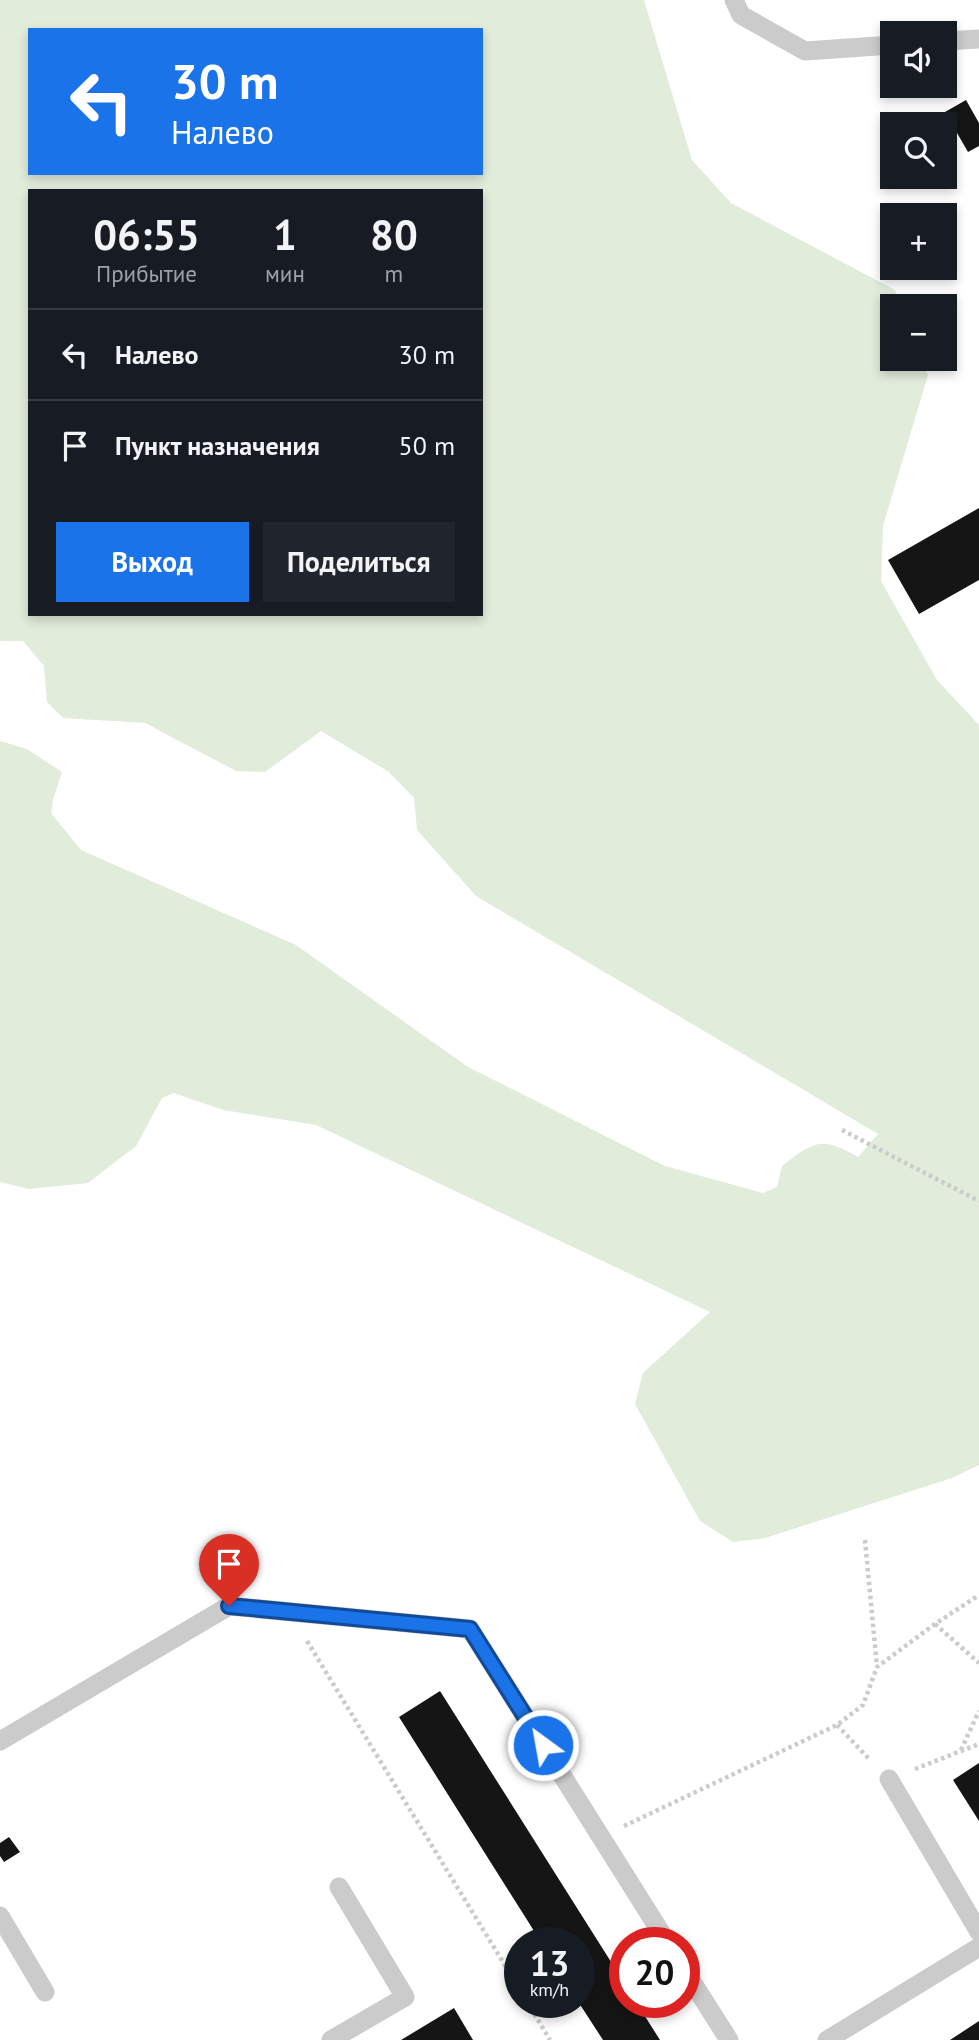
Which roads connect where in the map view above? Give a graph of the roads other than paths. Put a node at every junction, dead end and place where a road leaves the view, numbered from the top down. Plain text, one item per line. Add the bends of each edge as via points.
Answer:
1 (734, 0) edge
2 (979, 39) edge
3 (957, 40) edge
4 (880, 46) edge
5 (0, 1741) edge
6 (888, 1779) dead end
7 (339, 1887) dead end
8 (0, 1916) edge
9 (658, 1927) edge
10 (979, 1932) edge
11 (979, 1947) edge
12 (45, 1992) dead end
13 (700, 1994) edge
14 (331, 2040) edge
15 (729, 2040) edge
16 (827, 2040) edge

1 - 4 lane via 741,15 805,51
2 - 3 lane
5 - 9 lane via 229,1606 470,1629
6 - 10 lane
7 - 14 lane via 405,1997
8 - 12 lane
11 - 16 lane
13 - 15 lane

